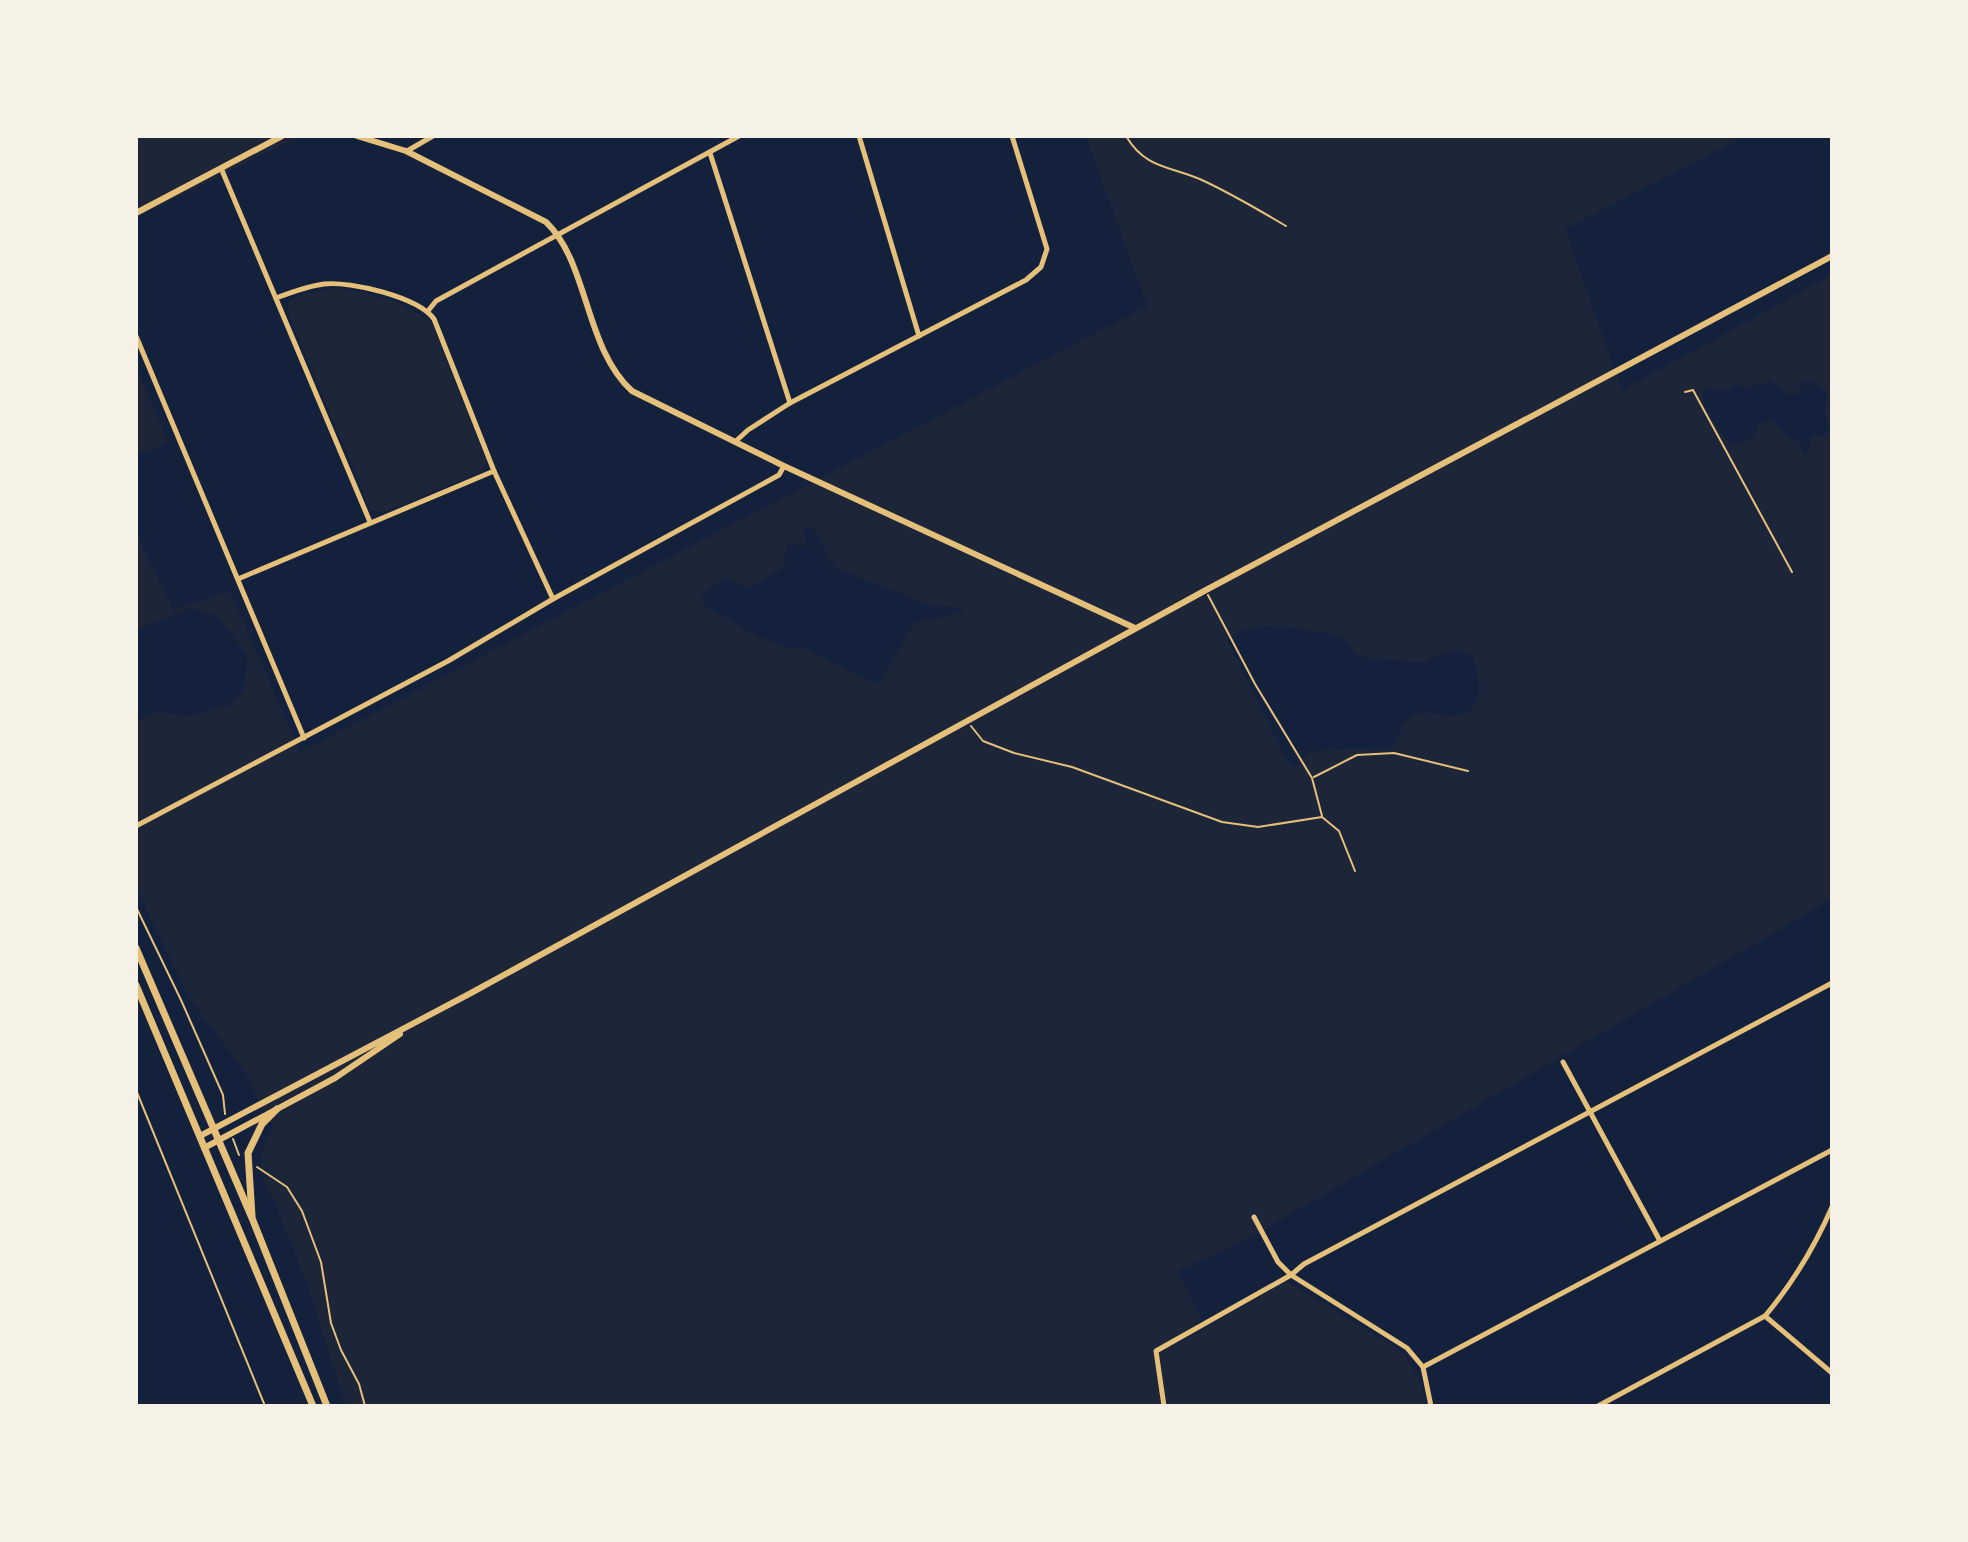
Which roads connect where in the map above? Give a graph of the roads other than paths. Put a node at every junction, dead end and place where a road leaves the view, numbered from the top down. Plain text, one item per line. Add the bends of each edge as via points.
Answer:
1 (282, 136) edge
2 (357, 136) edge
3 (433, 136) edge
4 (739, 136) edge
5 (859, 136) edge
6 (1012, 136) edge
7 (406, 151) junction
8 (710, 153) junction
9 (221, 168) junction
10 (136, 213) edge
11 (559, 234) junction
12 (1832, 256) edge
13 (276, 298) junction
14 (428, 311) junction
15 (136, 336) edge
16 (919, 336) junction
17 (790, 403) junction
18 (736, 441) junction
19 (784, 466) junction
20 (494, 471) junction
21 (370, 522) junction
22 (238, 579) junction
23 (553, 599) junction
24 (1135, 628) junction
25 (304, 738) junction
26 (136, 826) edge
27 (136, 948) edge
28 (1832, 983) edge
29 (136, 985) edge
30 (423, 1018) junction
31 (1563, 1062) dead end
32 (136, 1090) edge
33 (277, 1109) junction
34 (1589, 1113) junction
35 (214, 1129) junction
36 (200, 1136) junction
37 (219, 1140) junction
38 (204, 1148) junction
39 (1832, 1150) edge
40 (1832, 1207) edge
41 (1254, 1217) dead end
42 (252, 1218) junction
43 (1660, 1241) junction
44 (1291, 1275) junction
45 (1765, 1316) junction
46 (1423, 1367) junction
47 (1832, 1373) edge
48 (265, 1406) edge
49 (313, 1406) edge
50 (327, 1406) edge
51 (1164, 1406) edge
52 (1431, 1406) edge
53 (1598, 1406) edge

1 - 9 street
2 - 7 street
3 - 7 street
4 - 8 street
5 - 16 street
6 - 16 street via 1047,249 1041,267
7 - 11 street via 546,222
8 - 11 street
8 - 17 street
9 - 10 street
9 - 13 street
11 - 14 street via 436,301
11 - 18 street via 618,378 632,391
12 - 24 street
13 - 14 street via 341,284
13 - 21 street
14 - 20 street
15 - 22 street
16 - 17 street
17 - 18 street
18 - 19 street
19 - 23 street via 779,475
19 - 24 street
20 - 21 street
20 - 23 street
21 - 22 street
22 - 25 street
23 - 25 street
24 - 30 street
25 - 26 street
27 - 35 main road
28 - 34 street
29 - 36 main road
30 - 33 street via 335,1078
30 - 35 street
31 - 34 street
32 - 48 lane
33 - 37 street
33 - 42 main road via 262,1124 248,1153
34 - 43 street
34 - 44 street
35 - 36 street
35 - 37 main road
36 - 38 main road
37 - 38 street
37 - 42 main road
38 - 49 main road
39 - 43 street
40 - 45 street
41 - 44 street
42 - 50 main road
43 - 46 street
44 - 46 street via 1407,1348
44 - 51 street via 1156,1351
45 - 47 street
45 - 53 street
46 - 52 street

